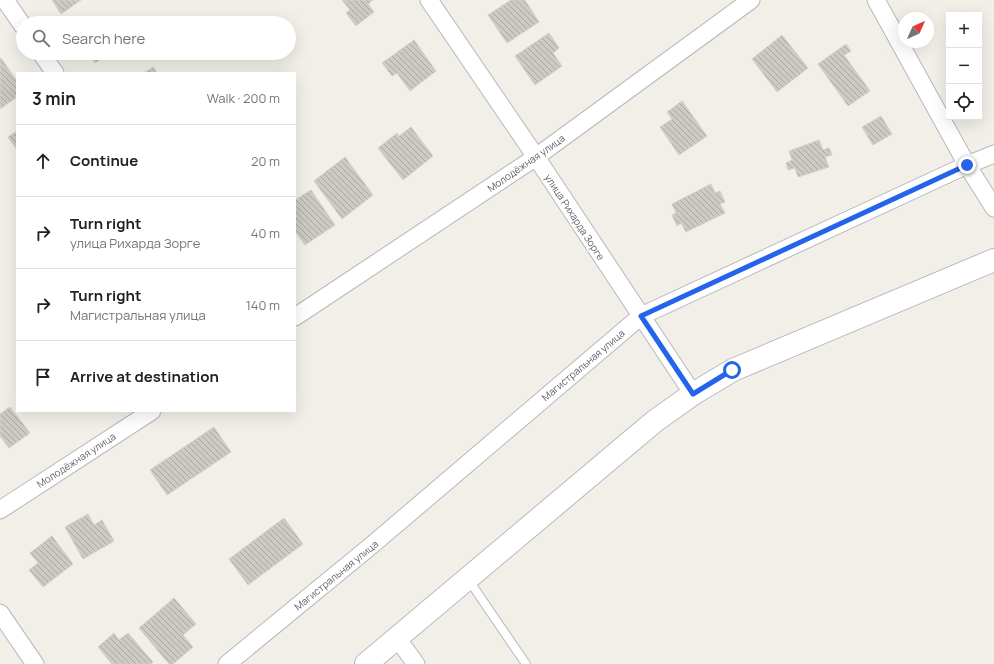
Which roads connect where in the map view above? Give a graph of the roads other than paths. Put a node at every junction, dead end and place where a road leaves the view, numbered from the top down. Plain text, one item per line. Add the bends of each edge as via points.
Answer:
1 (5, 0) edge
2 (429, 0) edge
3 (751, 0) edge
4 (876, 0) edge
5 (16, 16) edge
6 (46, 60) edge
7 (54, 72) edge
8 (994, 154) edge
9 (536, 157) junction
10 (967, 165) junction
11 (994, 208) edge
12 (994, 260) edge
13 (641, 316) junction
14 (296, 317) edge
15 (693, 394) junction
16 (150, 412) edge
17 (0, 510) edge
18 (467, 579) junction
19 (0, 613) edge
20 (397, 638) junction
21 (35, 664) edge
22 (227, 664) edge
23 (366, 664) edge
24 (416, 664) edge
25 (526, 664) edge

1 - 5 street
2 - 9 street, улица Рихарда Зорге
3 - 9 street, Молодёжная улица
4 - 10 street
6 - 7 street
8 - 10 street, Магистральная улица
9 - 13 street, улица Рихарда Зорге
9 - 14 street, Молодёжная улица
10 - 11 street
10 - 13 street, Магистральная улица
12 - 15 main road via 732,370
13 - 15 street, улица Рихарда Зорге
13 - 22 street, Магистральная улица via 372,545
15 - 18 main road via 655,421
16 - 17 street, Молодёжная улица
18 - 20 main road
18 - 25 lane
19 - 21 street
20 - 23 main road
20 - 24 street

